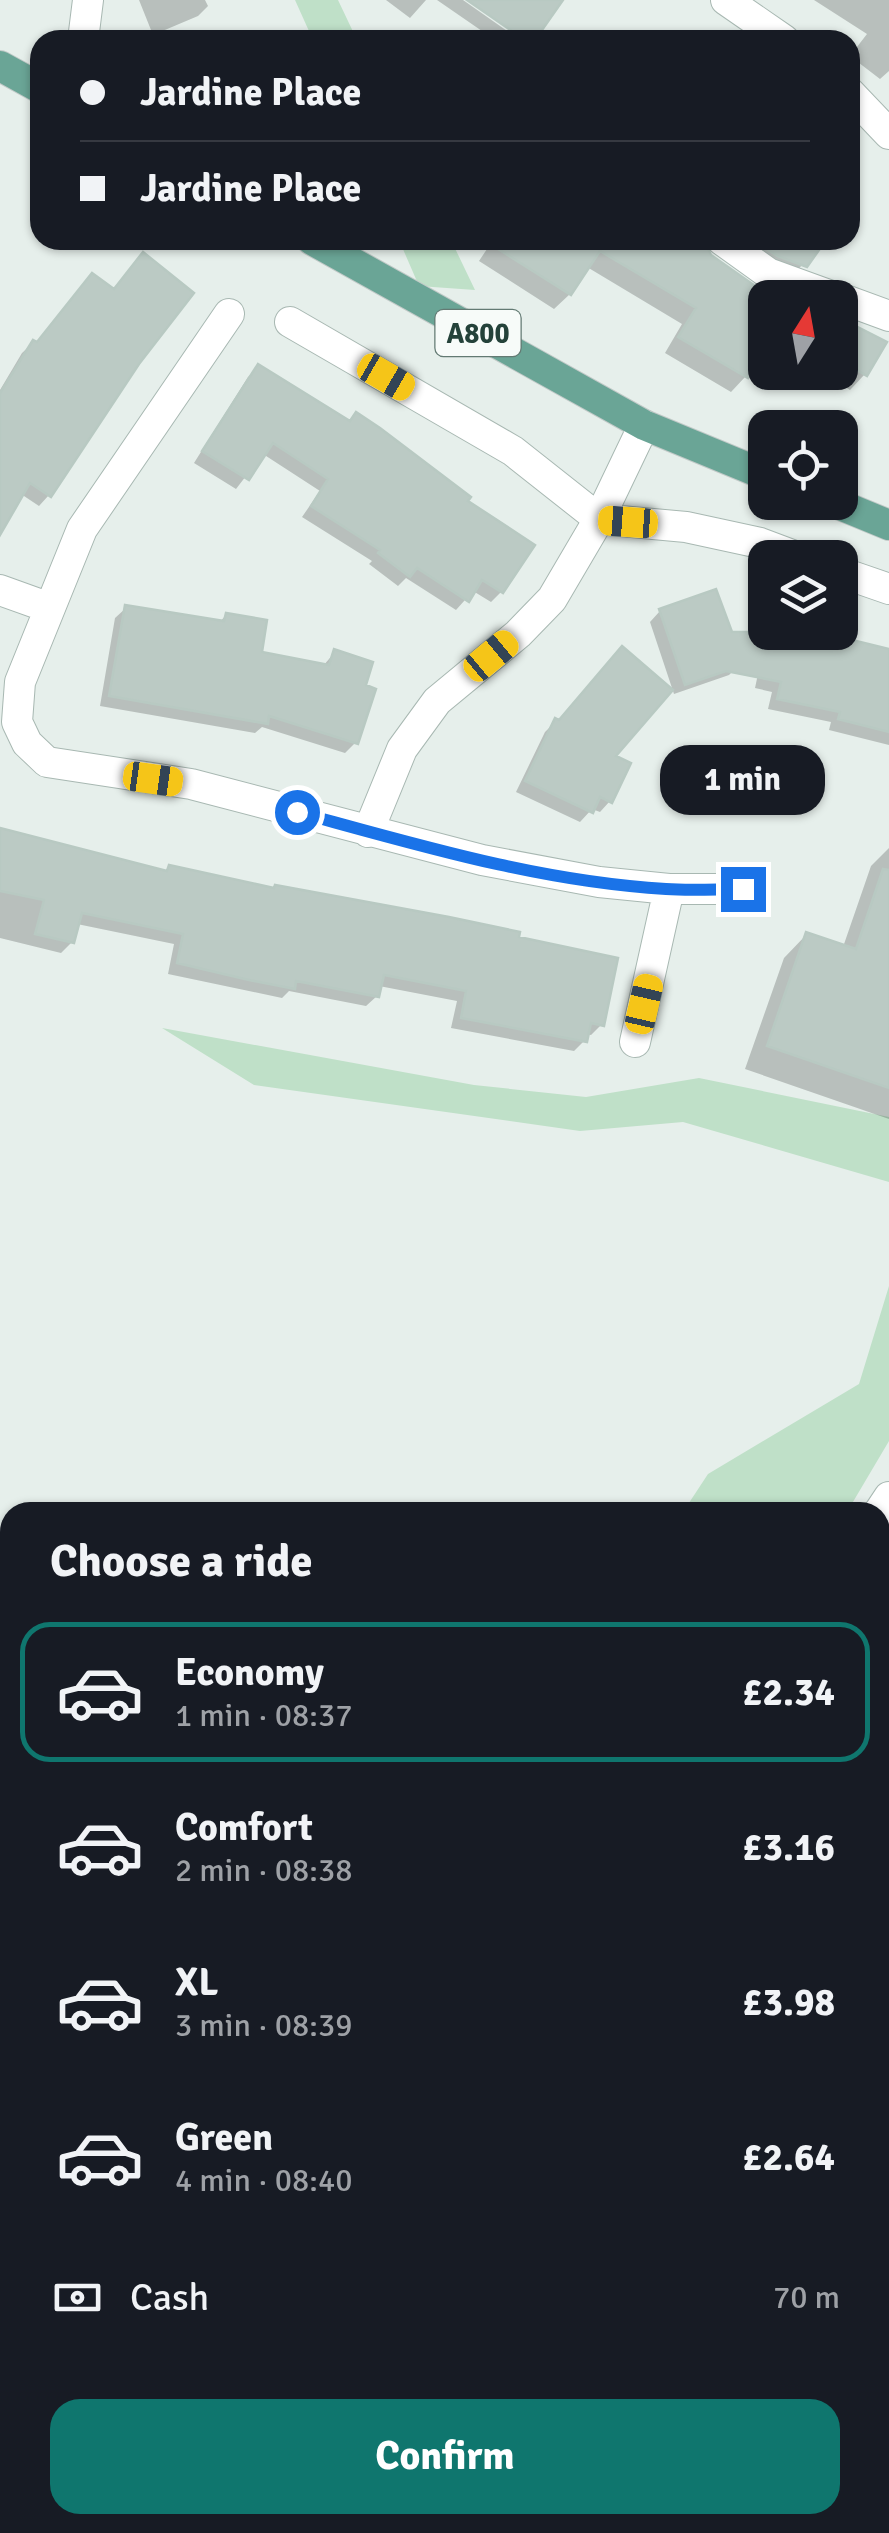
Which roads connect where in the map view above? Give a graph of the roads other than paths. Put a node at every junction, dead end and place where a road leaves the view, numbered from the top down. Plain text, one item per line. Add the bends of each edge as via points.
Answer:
1 (88, 0) edge
2 (726, 0) edge
3 (84, 30) edge
4 (770, 30) edge
5 (0, 66) edge
6 (30, 82) edge
7 (860, 104) edge
8 (889, 134) edge
9 (330, 250) edge
10 (736, 250) edge
11 (788, 280) edge
12 (858, 305) edge
13 (229, 314) dead end
14 (889, 316) edge
15 (290, 322) dead end
16 (644, 425) junction
17 (748, 467) edge
18 (858, 512) edge
19 (599, 520) junction
20 (889, 525) edge
21 (748, 540) edge
22 (858, 578) edge
23 (889, 589) edge
24 (0, 590) edge
25 (50, 608) junction
26 (8, 725) edge
27 (368, 832) junction
28 (743, 889) dead end
29 (669, 890) junction
30 (635, 1042) dead end

1 - 3 street
2 - 4 street
5 - 6 main road
7 - 8 street
9 - 16 main road, A800
10 - 11 street
12 - 14 street
13 - 25 street via 82,529
15 - 19 street via 512,451
16 - 17 main road, A800
16 - 19 street
18 - 20 main road
19 - 21 street
19 - 27 street via 552,599 437,701 402,748
22 - 23 street
24 - 25 street
25 - 26 street
26 - 27 street via 47,762 192,784
27 - 29 street via 482,860
28 - 29 street
29 - 30 street

